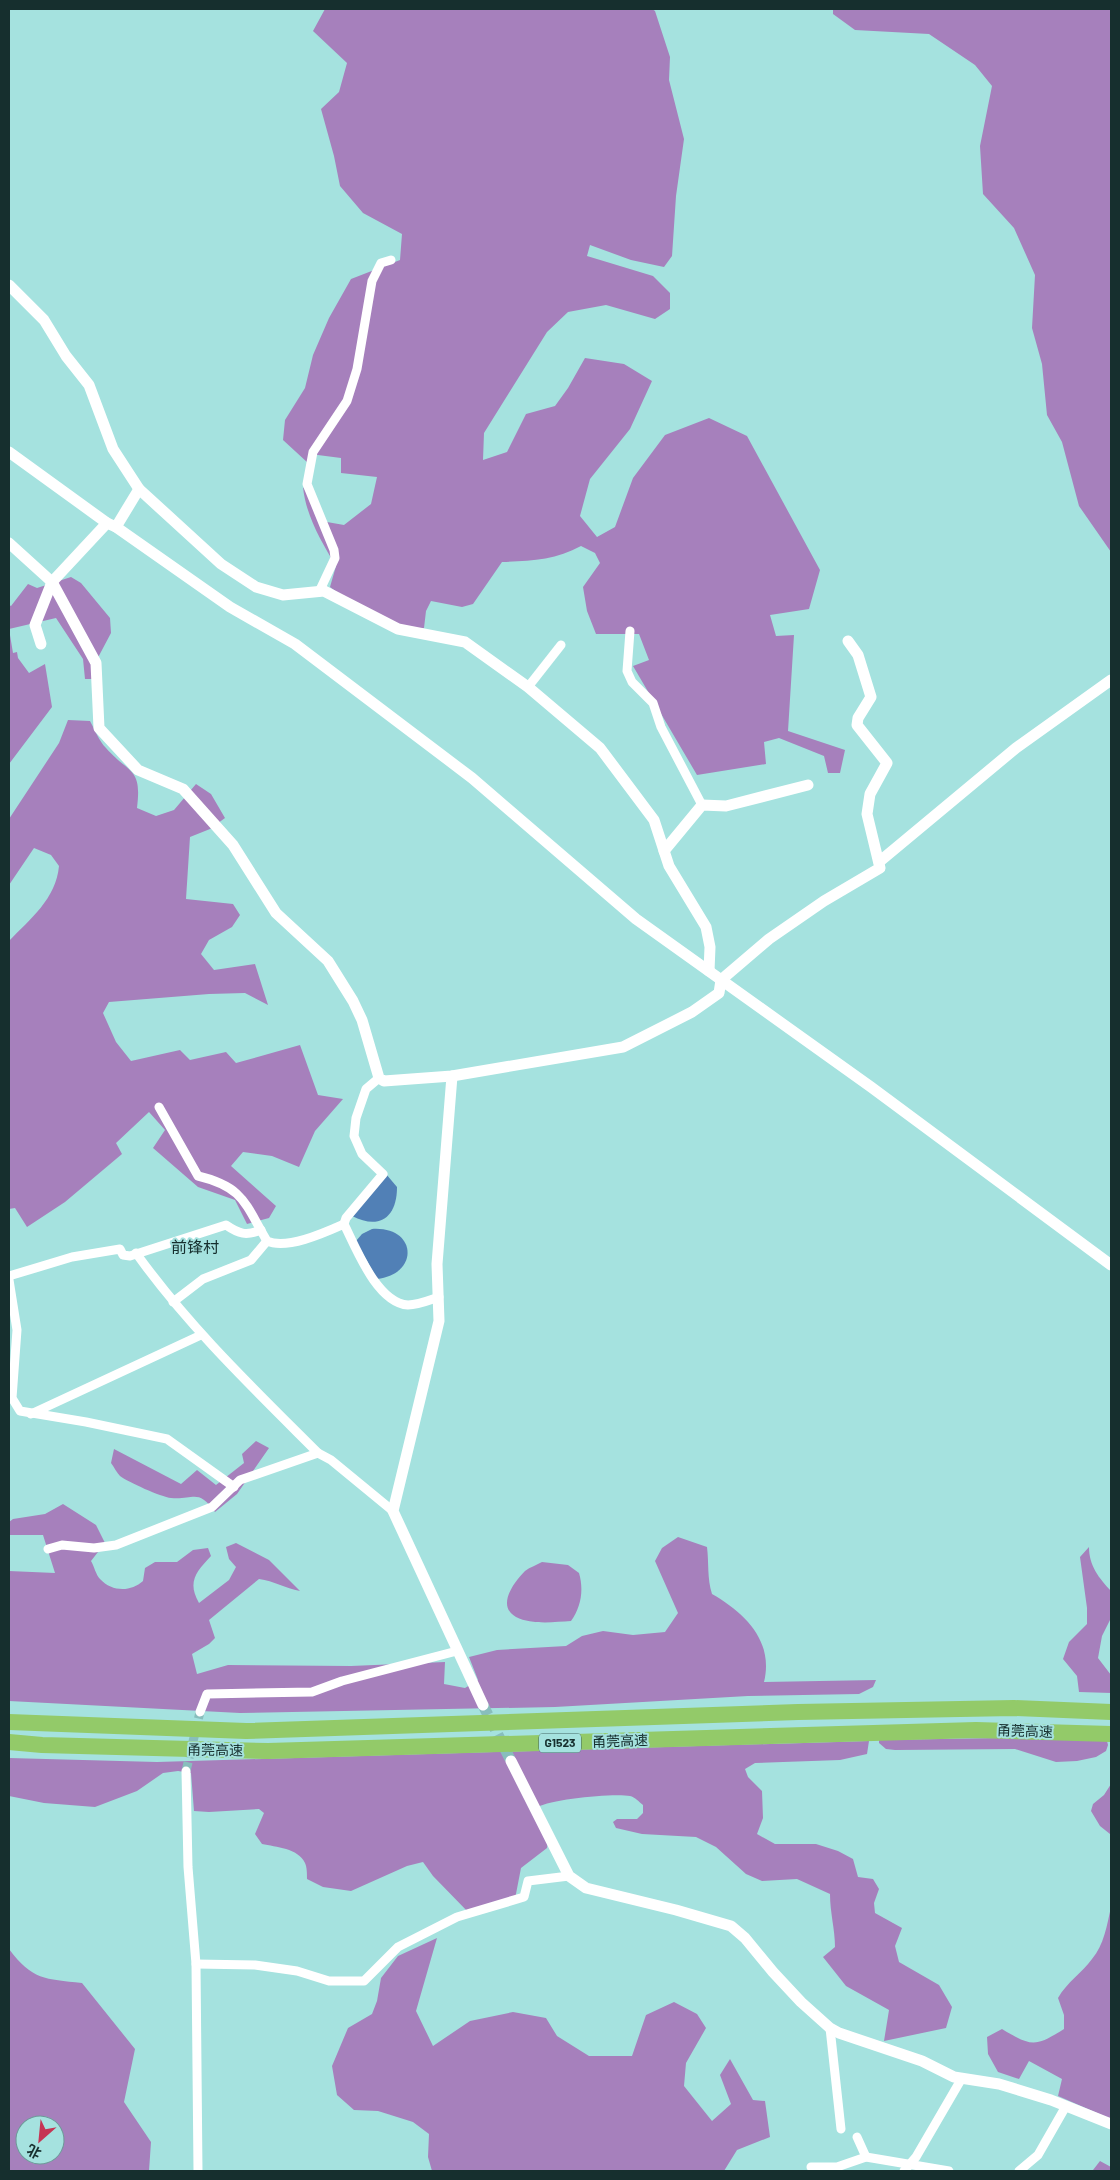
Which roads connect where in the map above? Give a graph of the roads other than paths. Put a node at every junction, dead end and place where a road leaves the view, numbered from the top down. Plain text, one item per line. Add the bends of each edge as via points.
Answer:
1 (391, 260) dead end
2 (9, 285) edge
3 (9, 452) edge
4 (139, 489) junction
5 (111, 525) junction
6 (9, 543) edge
7 (52, 582) junction
8 (319, 592) junction
9 (630, 631) dead end
10 (848, 642) dead end
11 (41, 644) dead end
12 (560, 645) dead end
13 (1111, 680) edge
14 (528, 686) junction
15 (808, 785) dead end
16 (702, 805) junction
17 (664, 852) junction
18 (879, 862) junction
19 (709, 971) junction
20 (721, 980) junction
21 (452, 1076) junction
22 (379, 1078) junction
23 (159, 1107) dead end
24 (344, 1224) junction
25 (261, 1230) junction
26 (268, 1241) junction
27 (136, 1254) junction
28 (1111, 1265) edge
29 (9, 1276) edge
30 (9, 1280) edge
31 (439, 1297) junction
32 (173, 1302) junction
33 (201, 1335) junction
34 (11, 1403) edge
35 (31, 1414) junction
36 (318, 1453) junction
37 (234, 1487) junction
38 (393, 1510) junction
39 (48, 1549) dead end
40 (457, 1650) junction
41 (482, 1705) tunnel mouth
42 (200, 1712) tunnel mouth
43 (1111, 1712) edge
44 (9, 1722) edge
45 (1111, 1734) edge
46 (9, 1742) edge
47 (511, 1761) tunnel mouth
48 (186, 1771) tunnel mouth
49 (569, 1876) junction
50 (196, 1964) junction
51 (830, 2028) junction
52 (962, 2078) junction
53 (1066, 2106) junction
54 (1111, 2124) edge
55 (841, 2129) dead end
56 (857, 2137) dead end
57 (866, 2157) junction
58 (910, 2164) junction
59 (811, 2167) dead end
60 (198, 2171) edge
61 (904, 2171) edge
62 (949, 2171) edge
63 (1019, 2171) edge

1 - 8 street via 381,263 372,281 357,369 346,401 313,452 307,484 335,558
2 - 4 street via 44,320 89,385 113,449
3 - 5 street
4 - 5 street
4 - 8 street via 221,564 256,587 284,595
5 - 7 street
5 - 19 street via 230,607 302,650 472,778 636,918
6 - 7 street
7 - 11 street via 35,625
7 - 22 street via 96,663 99,728 138,770 183,789 233,845 276,913 328,961 362,1020
8 - 14 street via 324,591 398,629 465,642
9 - 16 street via 627,671 632,682 653,704 661,727
10 - 18 street via 858,655 871,697 857,725 887,763 870,794 867,814
12 - 14 street
13 - 18 street via 1016,748
14 - 17 street via 600,748 654,820
15 - 16 street via 726,806
16 - 17 street
17 - 19 street via 706,927 710,947
18 - 20 street via 880,868 769,939
19 - 20 street
20 - 21 street via 719,993 692,1012 623,1047
20 - 28 street
21 - 22 street via 384,1082
21 - 31 street via 437,1264
22 - 24 street via 366,1090 356,1118 354,1136 362,1154 383,1174
23 - 25 street via 198,1176 213,1180 241,1196
24 - 26 street via 318,1236 292,1242 277,1244
24 - 31 street via 366,1269 392,1298 410,1305
25 - 26 street
25 - 27 street via 240,1234 226,1225
26 - 32 street via 251,1260 203,1279
27 - 29 street via 122,1255 120,1249 72,1257
27 - 32 street
30 - 34 street via 17,1330
31 - 38 street via 439,1321
32 - 33 street
33 - 35 street
33 - 36 street
34 - 35 street via 20,1411
35 - 37 street via 166,1439
36 - 37 street via 240,1480
36 - 38 street
37 - 39 street via 212,1507 116,1545 94,1548 62,1545
38 - 40 street
40 - 41 street
40 - 42 street via 312,1692 207,1694
43 - 44 highway, 甬莞高速 / G1523 via 1014,1708 798,1712 246,1731
45 - 46 highway, 甬莞高速 / G1523 via 976,1730 268,1751
47 - 49 street
48 - 50 street via 188,1867
49 - 50 street via 528,1881 524,1897 457,1917 398,1947 364,1981 329,1981 297,1971 255,1965
49 - 51 street via 586,1888 731,1926 746,1938 801,2002
50 - 60 street
51 - 52 street
51 - 55 street
52 - 53 street via 999,2084
52 - 58 street
53 - 54 street
53 - 63 street via 1038,2155
56 - 57 street
57 - 58 street
57 - 59 street via 837,2167
58 - 61 street
58 - 62 street

